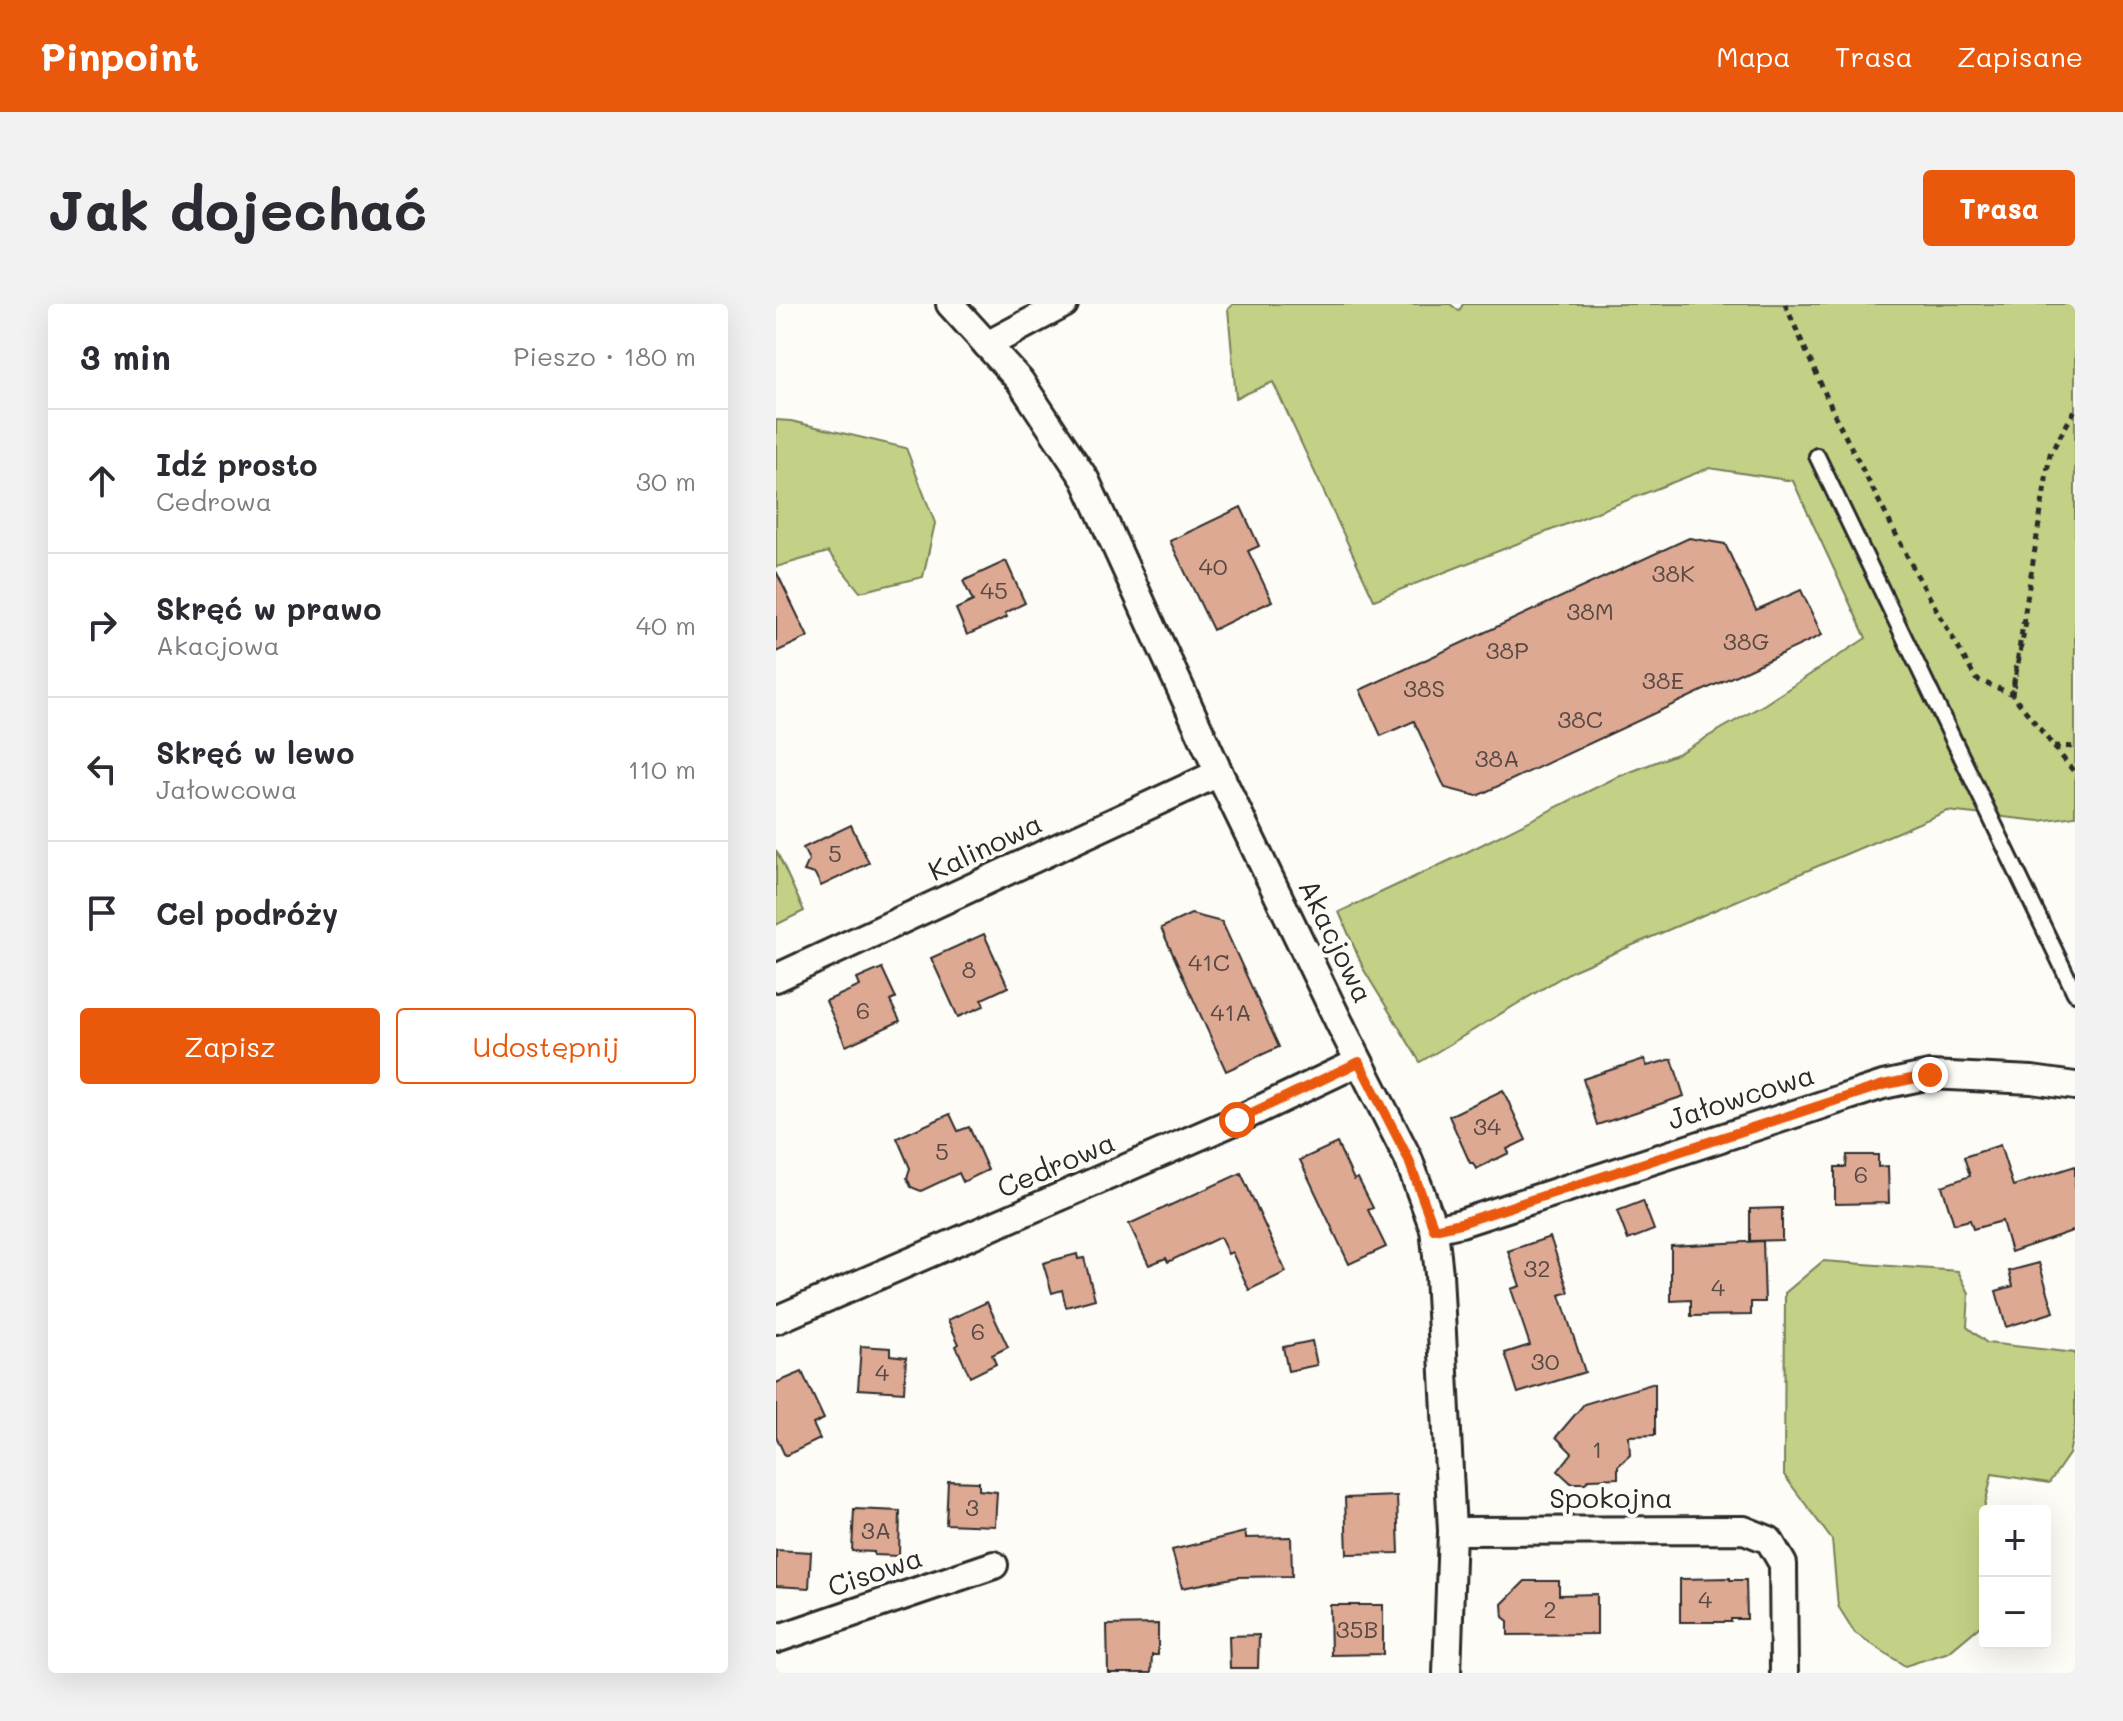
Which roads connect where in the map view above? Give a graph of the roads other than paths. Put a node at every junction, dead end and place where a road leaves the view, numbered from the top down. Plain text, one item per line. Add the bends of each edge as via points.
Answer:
1 (950, 304) edge
2 (1064, 304) edge
3 (987, 345) junction
4 (1817, 456) dead end
5 (1219, 773) junction
6 (776, 978) edge
7 (2075, 993) edge
8 (1359, 1062) junction
9 (2075, 1086) edge
10 (1434, 1229) junction
11 (776, 1320) edge
12 (1452, 1531) junction
13 (994, 1565) dead end
14 (776, 1639) edge
15 (1447, 1673) edge
16 (1784, 1673) edge

1 - 3 street, Akacjowa
2 - 3 street
3 - 5 street, Akacjowa via 1020,381 1085,479
4 - 7 lane
5 - 6 street, Kalinowa
5 - 8 street, Akacjowa
8 - 10 street, Akacjowa via 1408,1158
8 - 11 street, Cedrowa
9 - 10 street, Jałowcowa via 1930,1075 1883,1085
10 - 12 street, Akacjowa
12 - 15 street, Akacjowa
12 - 16 street, Spokojna via 1744,1530 1769,1540 1783,1564
13 - 14 street, Cisowa

